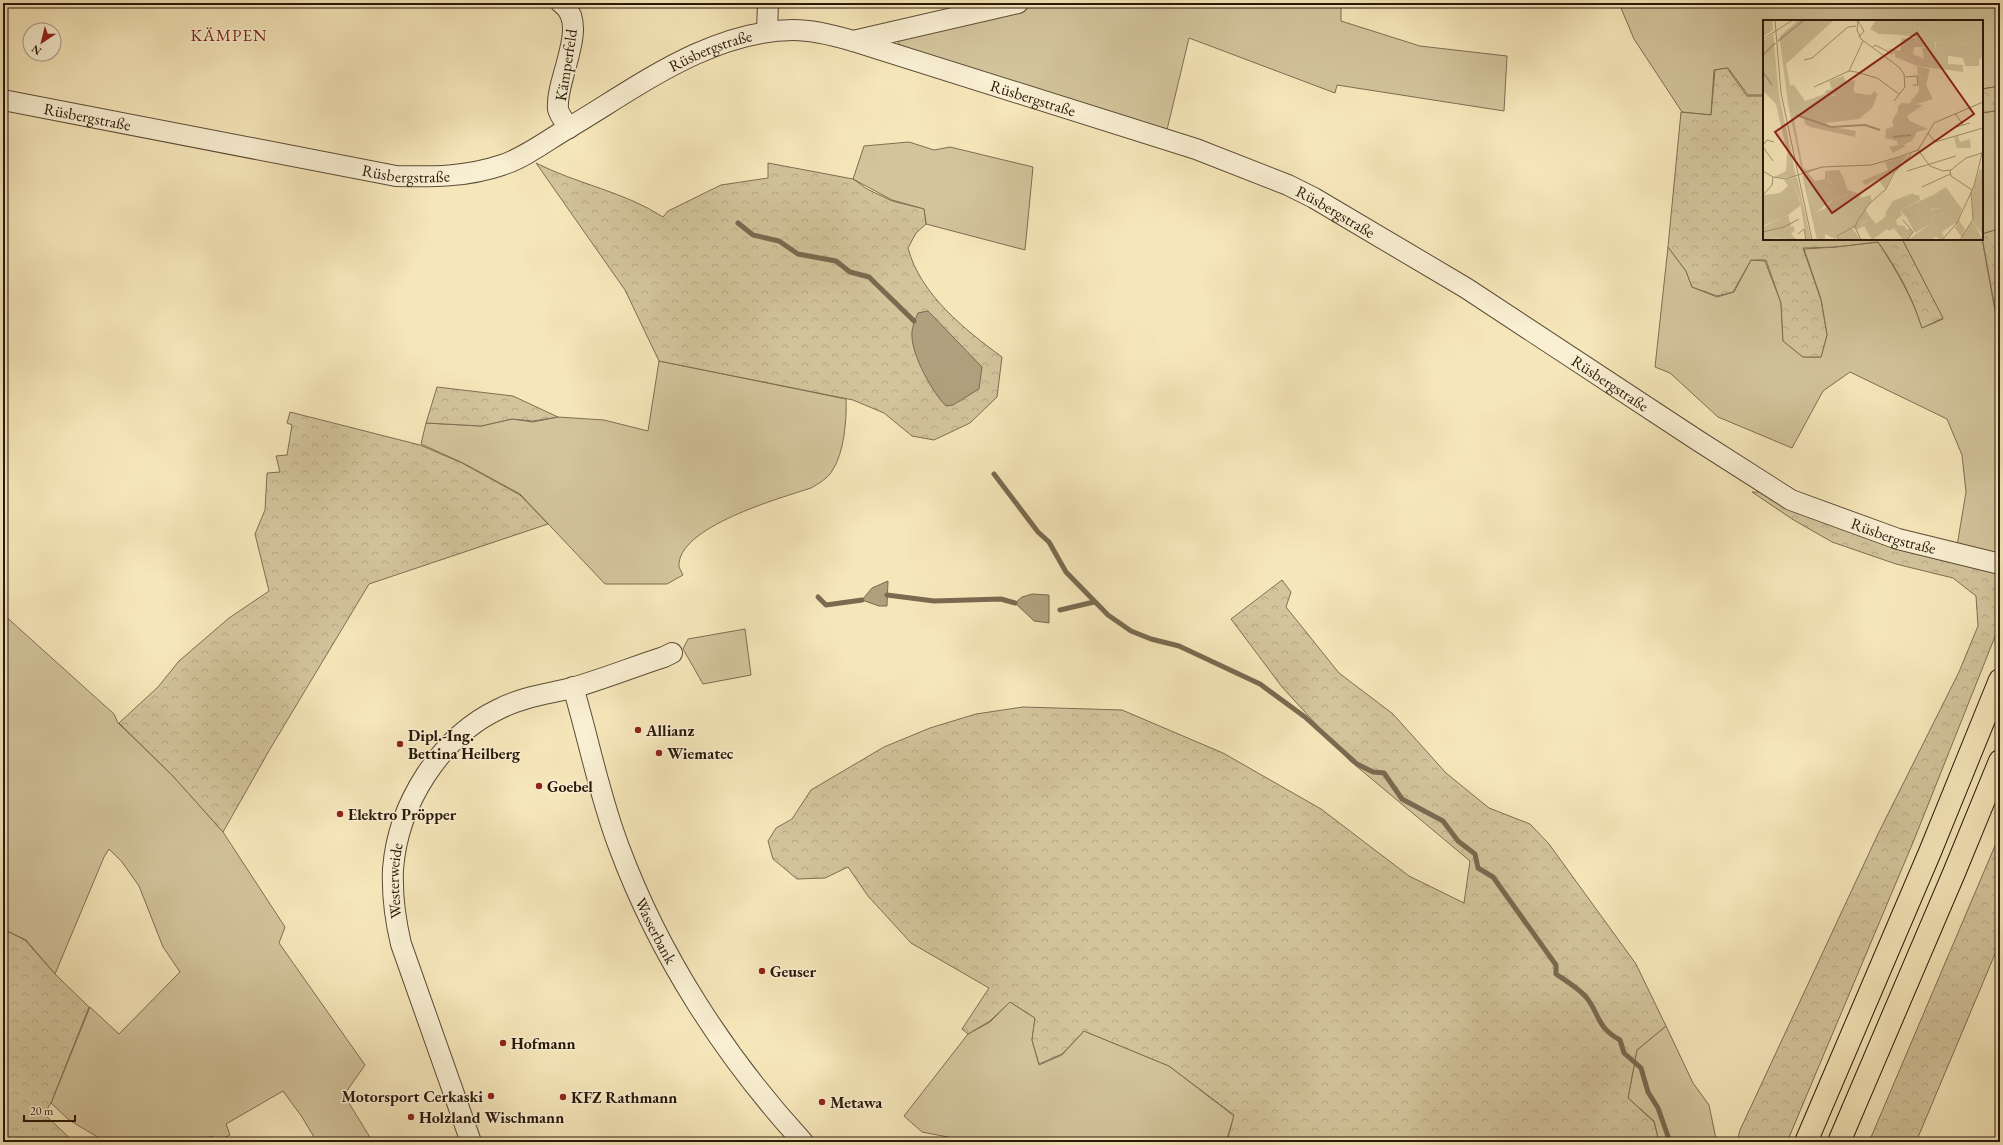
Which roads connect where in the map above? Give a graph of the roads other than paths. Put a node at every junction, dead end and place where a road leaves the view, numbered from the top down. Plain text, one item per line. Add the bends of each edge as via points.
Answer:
1 (561, 3) edge
2 (768, 3) edge
3 (1018, 3) edge
4 (767, 32) junction
5 (853, 41) junction
6 (3, 100) edge
7 (568, 128) junction
8 (2000, 564) edge
9 (672, 653) dead end
10 (2000, 680) edge
11 (573, 687) junction
12 (2000, 761) edge
13 (472, 1142) edge
14 (803, 1142) edge
15 (1806, 1142) edge
16 (1839, 1142) edge

1 - 7 street, Kämperfeld via 567,7 572,17 574,33 562,76 558,110
2 - 4 street
3 - 5 street
4 - 5 street, Rüsbergstraße via 794,30 825,33
4 - 7 street, Rüsbergstraße via 728,42 695,55
5 - 8 street, Rüsbergstraße via 1196,150 1288,185 1466,288 1791,500 1898,539
6 - 7 street, Rüsbergstraße via 396,176 437,177 502,165
9 - 11 street, Westerweide
10 - 15 highway
11 - 13 street, Westerweide via 518,700 479,720 458,736 421,783 404,820 397,846 393,868 393,893 401,944
11 - 14 street, Wasserbank via 618,847 660,937 684,983 743,1072
12 - 16 highway

